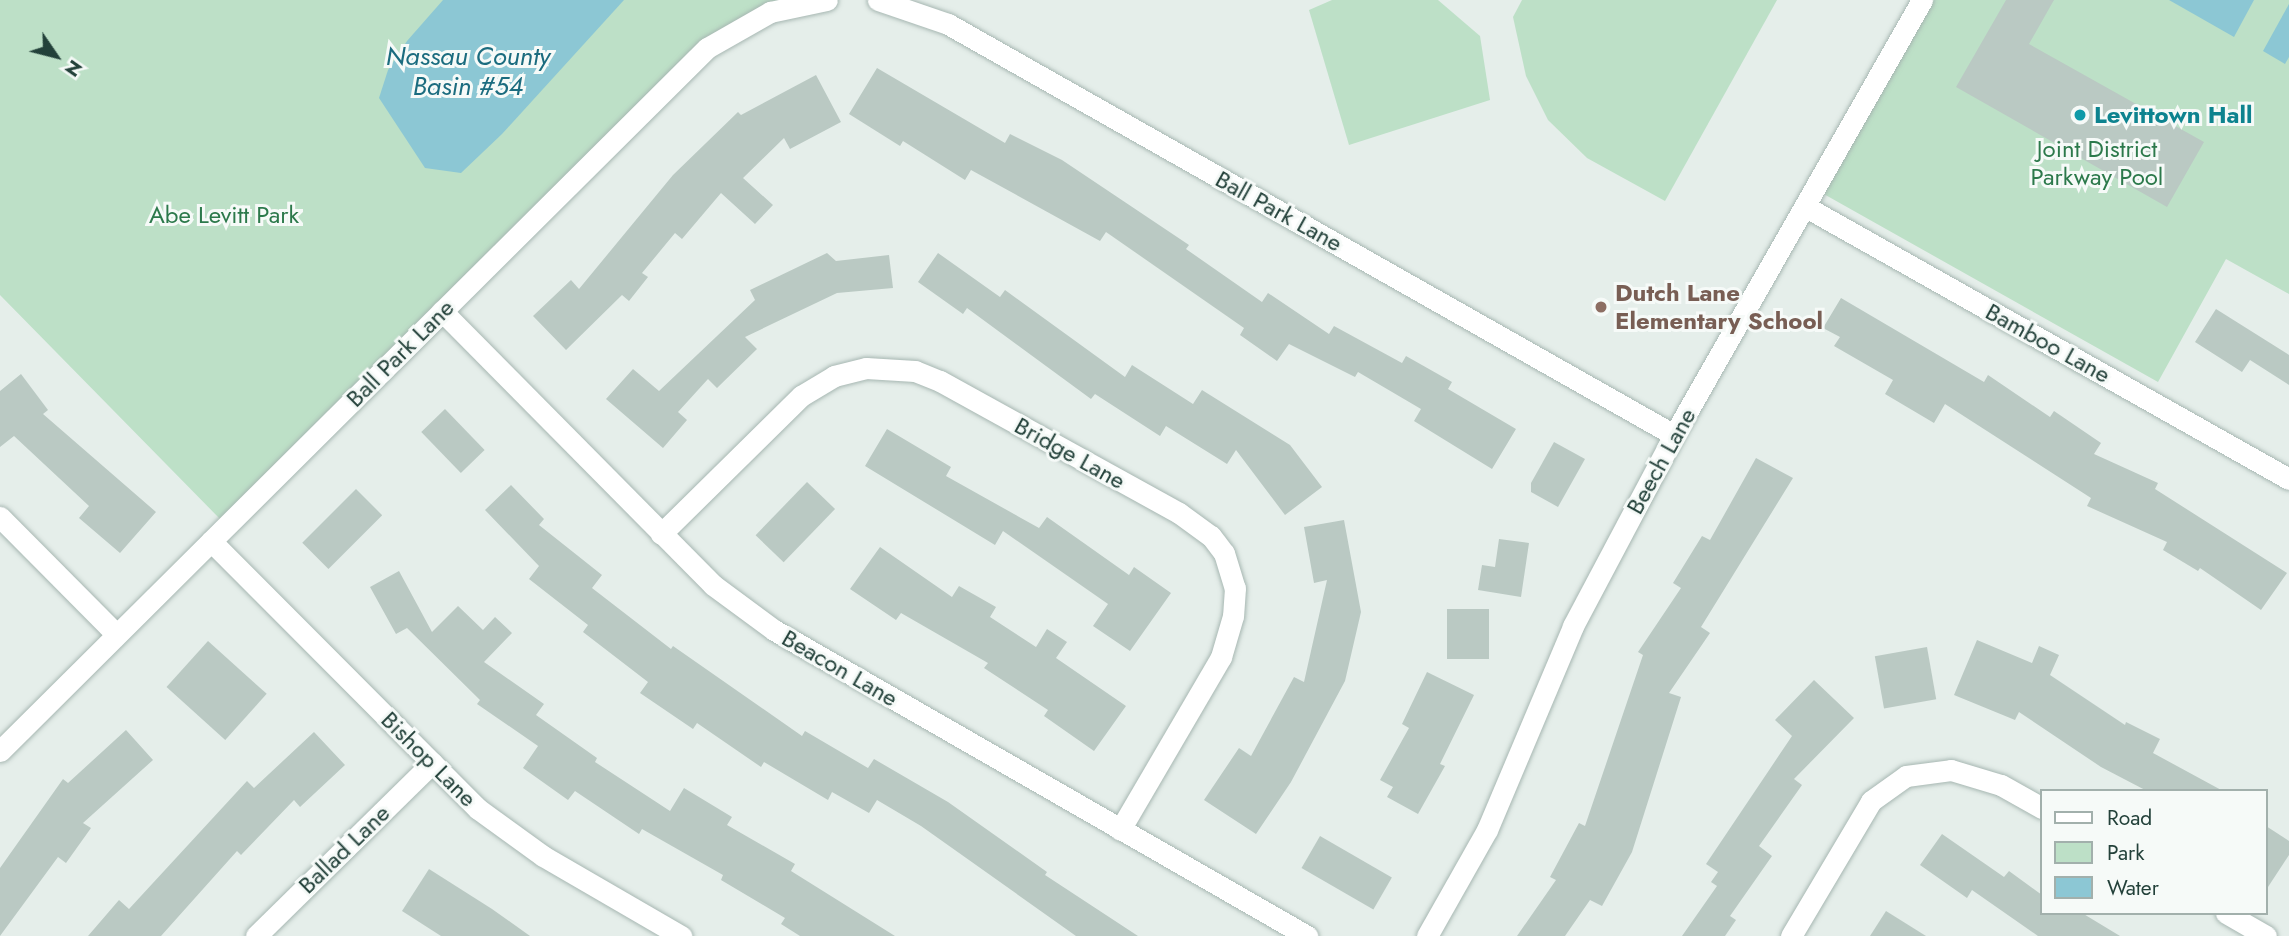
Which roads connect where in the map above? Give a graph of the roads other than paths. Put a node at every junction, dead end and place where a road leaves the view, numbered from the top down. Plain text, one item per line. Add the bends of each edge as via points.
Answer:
1 (827, 0) edge
2 (878, 0) edge
3 (1922, 0) edge
4 (1806, 207) junction
5 (442, 311) junction
6 (1674, 435) junction
7 (2289, 479) edge
8 (0, 517) edge
9 (661, 534) junction
10 (211, 541) junction
11 (116, 634) junction
12 (0, 751) edge
13 (432, 763) junction
14 (2040, 807) edge
15 (1120, 830) junction
16 (2229, 915) edge
17 (256, 936) edge
18 (681, 936) edge
19 (1307, 936) edge
20 (1427, 936) edge
21 (1791, 936) edge
22 (2266, 936) edge

1 - 5 street, Ball Park Lane via 771,12 707,48
2 - 6 street, Ball Park Lane via 947,24
3 - 4 street, Beech Lane
4 - 6 street, Beech Lane
4 - 7 street, Bamboo Lane
5 - 9 street, Beacon Lane
5 - 10 street, Ball Park Lane
6 - 20 street, Beech Lane via 1573,626 1487,830
8 - 11 street
9 - 15 street, Beacon Lane via 713,585 774,630
9 - 15 street, Bridge Lane via 801,396 834,376 866,368 915,371 940,381 1178,513 1211,536 1224,553 1235,588 1233,616 1221,657
10 - 11 street, Ball Park Lane
10 - 13 street, Bishop Lane
11 - 12 street, Ball Park Lane
13 - 17 street, Ballad Lane
13 - 18 street, Bishop Lane via 478,809 543,856
14 - 21 street via 2001,785 1951,770 1906,776 1871,801
15 - 19 street, Beacon Lane
16 - 22 street

